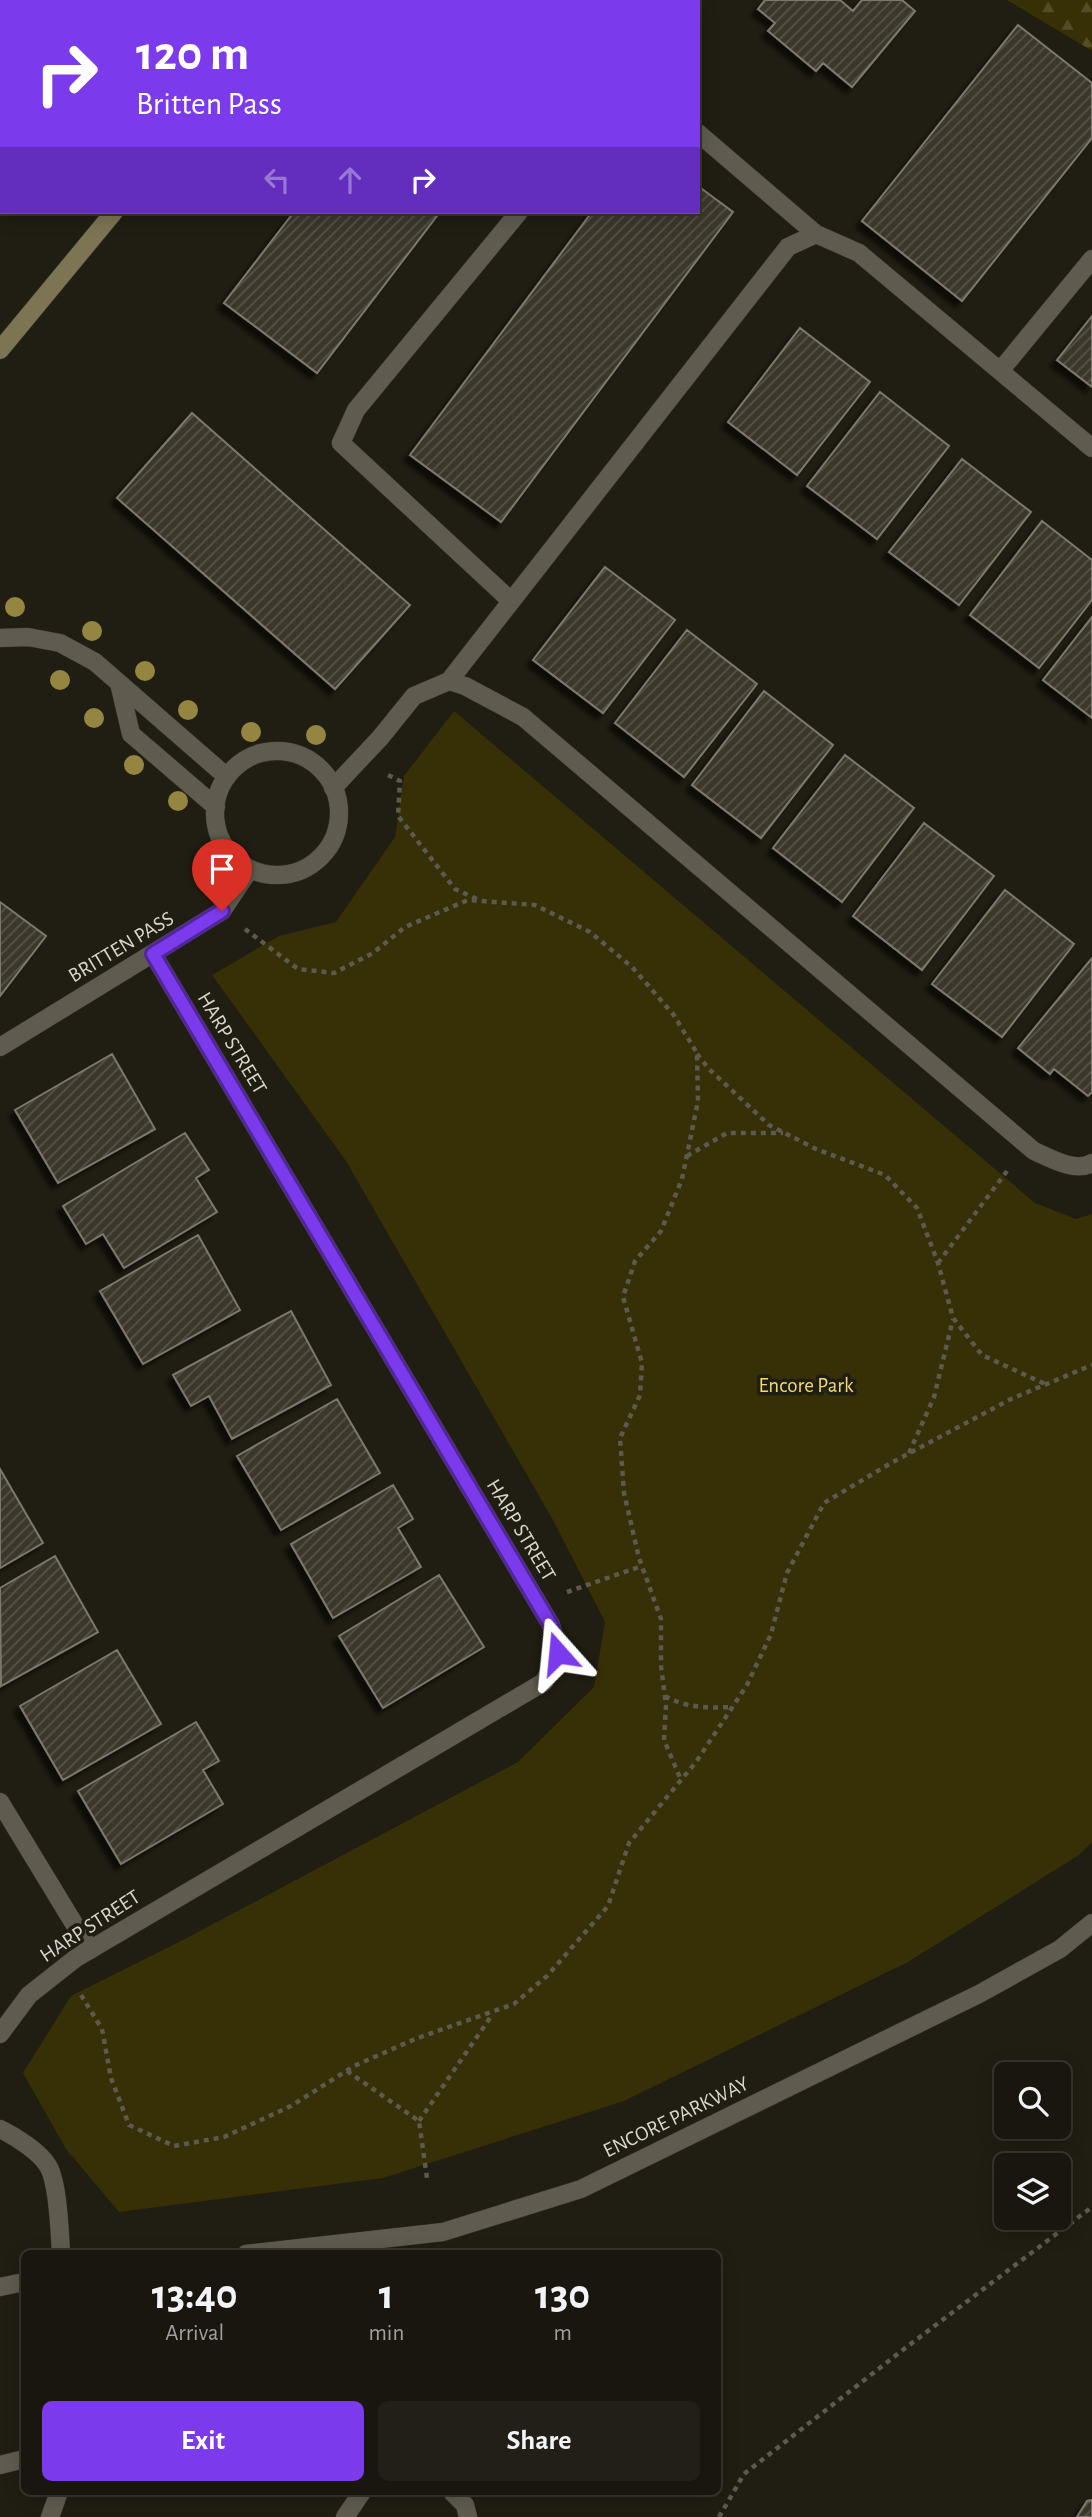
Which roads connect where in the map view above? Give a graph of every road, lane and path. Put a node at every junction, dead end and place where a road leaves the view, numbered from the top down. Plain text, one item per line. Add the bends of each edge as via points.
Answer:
1 (700, 135) edge
2 (112, 214) edge
3 (517, 214) edge
4 (816, 234) junction
5 (1092, 259) edge
6 (0, 350) edge
7 (1000, 371) junction
8 (1092, 448) edge
9 (511, 601) junction
10 (0, 638) edge
11 (449, 681) junction
12 (119, 683) junction
13 (360, 760) junction
14 (227, 777) junction
15 (334, 788) junction
16 (216, 807) junction
17 (250, 869) junction
18 (481, 901) junction
19 (222, 911) junction
20 (153, 954) junction
21 (0, 1047) edge
22 (696, 1053) junction
23 (784, 1133) junction
24 (1027, 1145) junction
25 (687, 1156) junction
26 (1092, 1163) edge
27 (938, 1263) junction
28 (953, 1318) junction
29 (1092, 1365) edge
30 (1046, 1385) junction
31 (908, 1454) junction
32 (642, 1566) junction
33 (537, 1602) junction
34 (665, 1696) junction
35 (733, 1707) junction
36 (681, 1780) junction
37 (0, 1802) edge
38 (1092, 1923) edge
39 (90, 1950) junction
40 (64, 1968) junction
41 (494, 2012) junction
42 (0, 2034) edge
43 (347, 2071) junction
44 (419, 2121) junction
45 (0, 2129) edge
46 (427, 2178) dead end
47 (1092, 2207) edge
48 (365, 2247) edge
49 (61, 2250) edge
50 (314, 2250) edge
51 (21, 2283) edge
52 (0, 2287) edge
53 (21, 2460) edge
54 (0, 2465) edge
55 (58, 2495) edge
56 (360, 2495) edge
57 (455, 2495) edge
58 (50, 2517) edge
59 (345, 2517) edge
60 (468, 2517) edge
61 (719, 2517) edge

1 - 4 street
2 - 6 main road
3 - 9 street via 356,410 341,443
4 - 7 street via 859,253
4 - 9 street via 788,247
5 - 7 street
7 - 8 street
9 - 11 street
10 - 12 street via 60,643 95,662
11 - 13 street via 414,696
11 - 24 street via 523,718
12 - 14 street
12 - 16 street via 131,734
13 - 15 street
13 - 18 path via 400,781 398,816 455,889
14 - 15 street via 254,755 274,751 313,763
14 - 16 street
15 - 17 street via 340,816 325,854 309,867 289,874 269,875
16 - 17 street via 221,840 233,857
17 - 19 street, BRITTEN PASS
18 - 19 path via 468,900 405,927 373,953 334,973 298,969
18 - 22 path via 535,905 590,932 632,967 673,1014
19 - 20 street, BRITTEN PASS
20 - 21 street, BRITTEN PASS
20 - 33 street, HARP STREET
22 - 23 path via 769,1125
22 - 25 path via 698,1101
23 - 25 path via 727,1133
23 - 27 path via 885,1175 917,1208
24 - 26 street via 1060,1163
24 - 27 path
25 - 32 path via 662,1231 635,1261 624,1297 642,1363 640,1395 620,1438 624,1493
27 - 28 path
28 - 30 path via 982,1355
28 - 31 path via 934,1397
29 - 30 path
30 - 31 path
31 - 35 path via 824,1503 787,1573 771,1634
32 - 33 path
32 - 34 path via 661,1619
33 - 39 street, HARP STREET via 551,1625 558,1653 544,1682
34 - 35 path via 704,1708
34 - 36 path via 664,1740
35 - 36 path
36 - 41 path via 629,1843 608,1906 547,1976 514,2004
37 - 39 street
38 - 48 street, ENCORE PARKWAY via 1060,1949 979,1994 581,2189 443,2232
39 - 40 street, HARP STREET
40 - 42 street, HARP STREET via 29,1995
40 - 43 path via 102,2029 111,2078 128,2125 174,2146 224,2137 291,2106
41 - 43 path via 415,2039
41 - 44 path
43 - 44 path
44 - 46 path
45 - 49 street via 18,2138 49,2166
47 - 61 path via 744,2474
48 - 50 street, ENCORE PARKWAY
51 - 52 street
53 - 54 street
55 - 58 street
56 - 59 street
57 - 60 street

